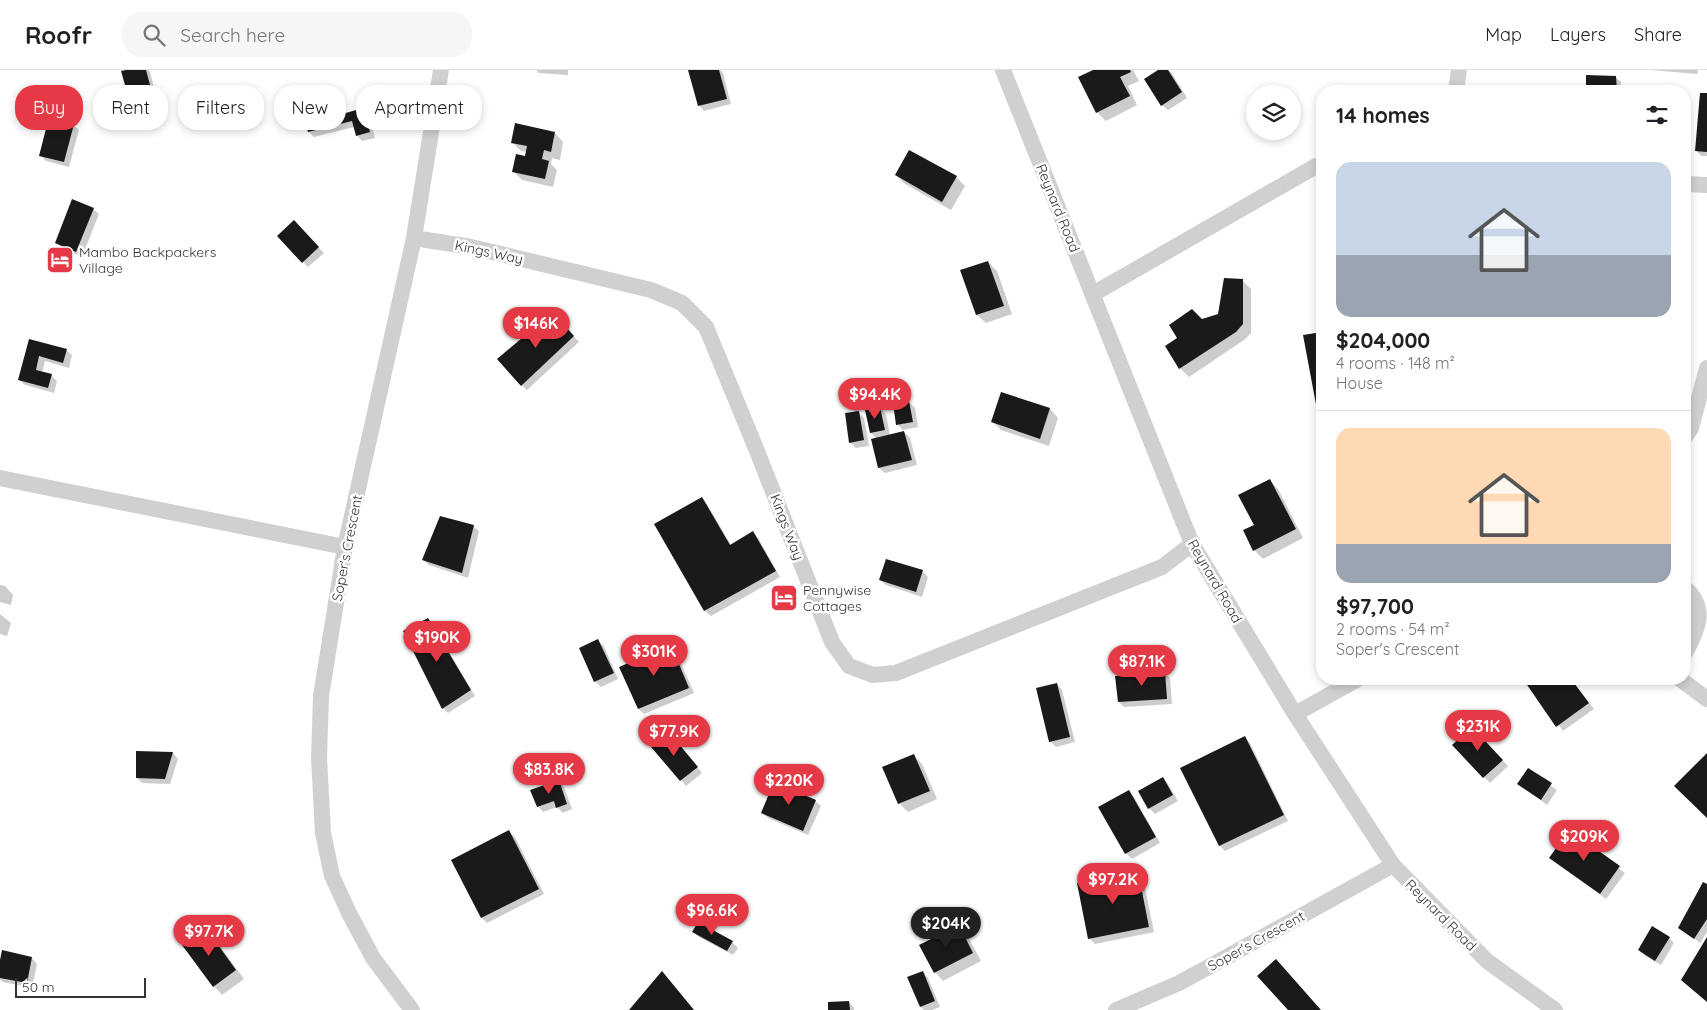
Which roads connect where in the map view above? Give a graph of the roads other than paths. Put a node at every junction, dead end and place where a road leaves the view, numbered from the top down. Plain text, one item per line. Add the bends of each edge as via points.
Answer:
1 (441, 70) edge
2 (1003, 70) edge
3 (1459, 70) edge
4 (1457, 85) edge
5 (1316, 167) edge
6 (1691, 185) edge
7 (1707, 186) edge
8 (414, 238) junction
9 (1093, 294) junction
10 (1707, 368) edge
11 (1691, 428) edge
12 (0, 478) edge
13 (1192, 544) junction
14 (345, 547) junction
15 (1691, 591) edge
16 (1691, 642) edge
17 (1347, 685) edge
18 (1688, 685) edge
19 (1707, 699) edge
20 (1295, 714) junction
21 (1392, 865) junction
22 (412, 1010) edge
23 (1116, 1010) edge
24 (1555, 1010) edge

1 - 8 street, Soper's Crescent
2 - 9 street, Reynard Road
3 - 4 street
5 - 9 street
6 - 7 street
8 - 13 street, Kings Way via 471,247 651,290 682,303 706,327 832,642 849,666 873,675 896,673 1162,567
8 - 14 street, Soper's Crescent
9 - 13 street, Reynard Road
10 - 11 street
12 - 14 street
13 - 20 street, Reynard Road
14 - 22 street, Soper's Crescent via 321,696 319,758 323,833 332,876 349,912 373,958
15 - 16 street via 1703,605 1705,618
17 - 20 street
18 - 19 street
20 - 21 street, Reynard Road
21 - 23 street, Soper's Crescent via 1179,983
21 - 24 street, Reynard Road via 1487,961

